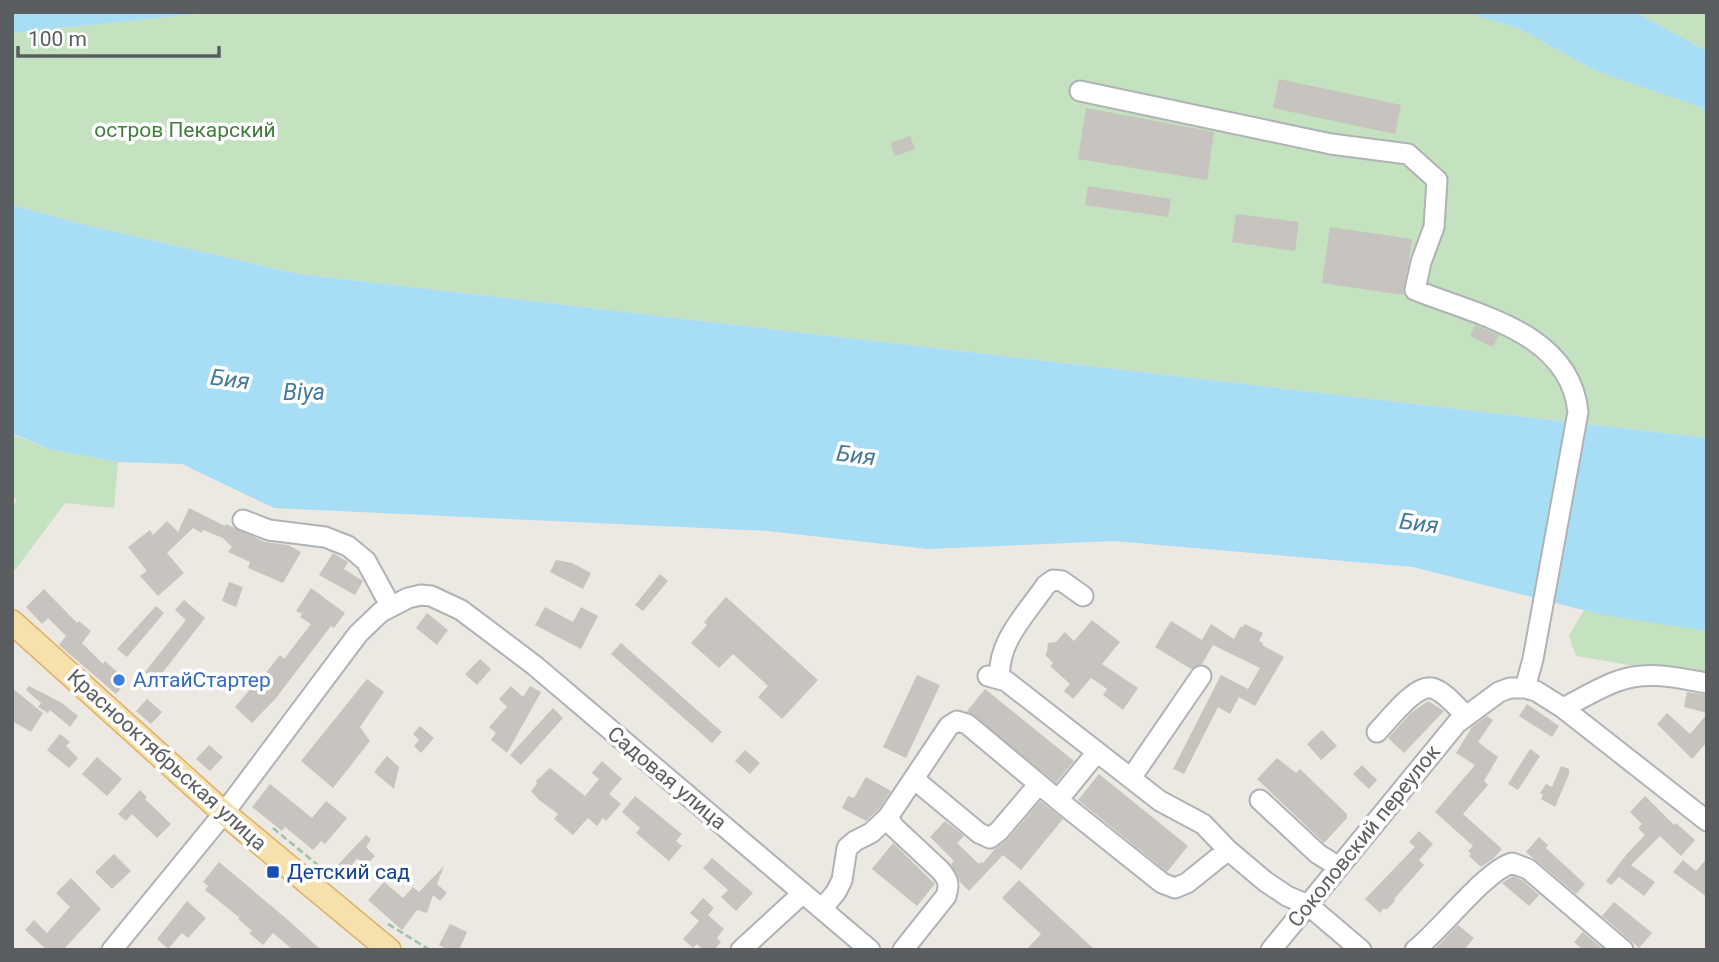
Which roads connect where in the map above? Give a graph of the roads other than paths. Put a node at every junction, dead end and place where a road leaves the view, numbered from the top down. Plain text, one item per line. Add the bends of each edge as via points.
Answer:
1 (1080, 91) dead end
2 (243, 520) dead end
3 (1083, 596) dead end
4 (390, 606) junction
5 (12, 622) edge
6 (1200, 676) dead end
7 (1707, 684) edge
8 (1525, 688) junction
9 (1563, 708) junction
10 (1462, 720) junction
11 (1377, 732) dead end
12 (1097, 752) junction
13 (1131, 778) junction
14 (914, 779) junction
15 (1039, 784) junction
16 (1058, 800) junction
17 (1260, 800) dead end
18 (224, 813) junction
19 (888, 817) junction
20 (1707, 821) edge
21 (1228, 850) junction
22 (1339, 867) junction
23 (803, 893) junction
24 (1308, 905) junction
25 (822, 909) junction
26 (117, 948) edge
27 (389, 950) edge
28 (741, 950) edge
29 (870, 950) edge
30 (903, 950) edge
31 (1271, 950) edge
32 (1361, 950) edge
33 (1415, 950) edge
34 (1623, 950) edge

1 - 8 street via 1331,144 1408,154 1437,180 1434,227 1415,290 1528,337 1558,360 1576,393 1578,412
2 - 4 street via 278,532 325,537 348,545 366,561
3 - 12 street via 1062,581 1046,585 1008,641 994,678
4 - 18 street via 350,644
4 - 23 street, Садовая улица via 421,595 461,610 534,664
5 - 18 main road, Краснооктябрьская улица
6 - 13 street
7 - 9 street via 1639,676
8 - 9 street
8 - 10 street, Соколовский переулок via 1499,692
9 - 20 street
10 - 11 street via 1437,691 1427,688 1412,695
10 - 22 street, Соколовский переулок
12 - 13 street
12 - 16 street
13 - 21 street via 1160,802 1203,824
14 - 15 street via 990,838
14 - 15 street via 949,726 957,722 967,724
14 - 19 street
15 - 16 street
16 - 21 street via 1161,883 1175,888
17 - 22 street via 1318,854
18 - 26 street
18 - 27 main road, Краснооктябрьская улица
19 - 25 street via 847,848 840,886
19 - 30 street via 947,877 949,885 946,896
21 - 24 street via 1277,889
22 - 24 street, Соколовский переулок
23 - 25 street, Садовая улица
23 - 28 street
24 - 31 street, Соколовский переулок
24 - 32 street
25 - 29 street, Садовая улица
33 - 34 street via 1491,875 1512,863 1528,869

